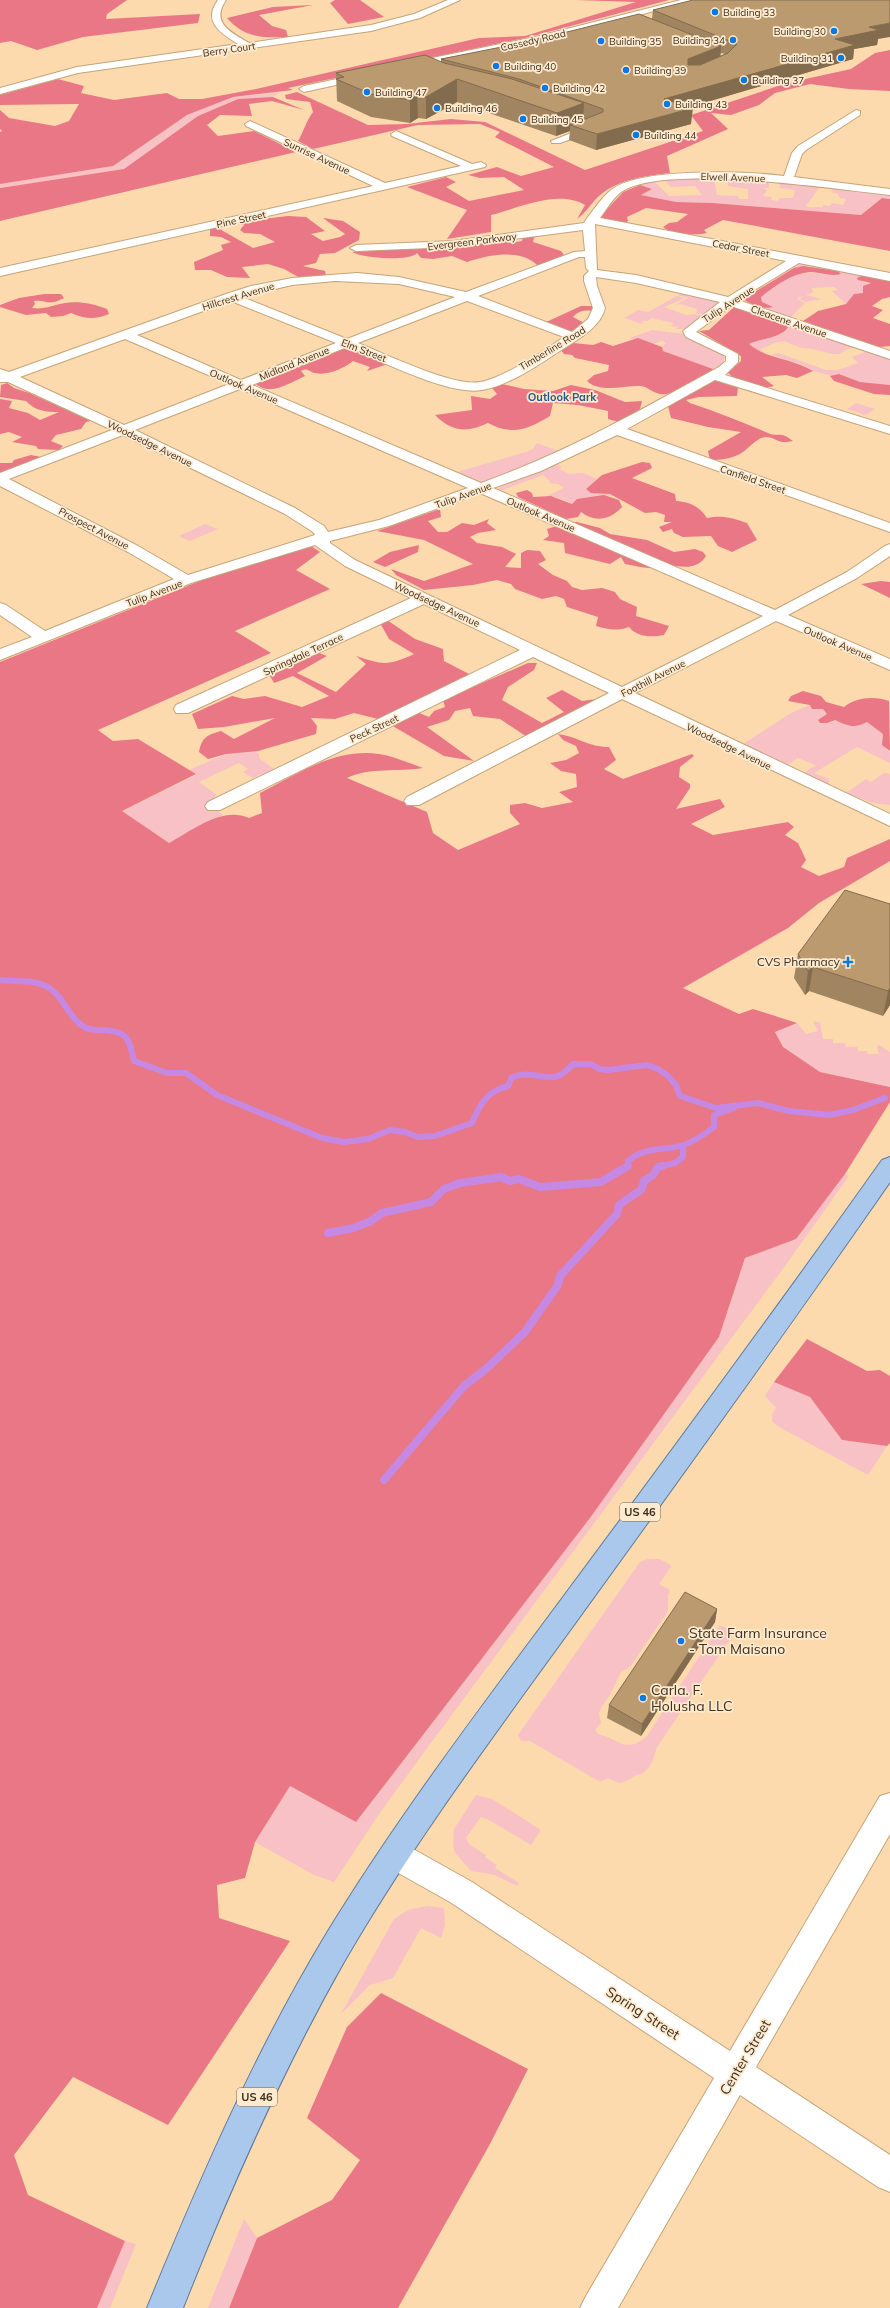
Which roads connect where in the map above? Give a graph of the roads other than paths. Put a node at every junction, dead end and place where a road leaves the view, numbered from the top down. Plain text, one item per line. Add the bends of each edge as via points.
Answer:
1 (222, 0) edge
2 (456, 0) edge
3 (691, 0) edge
4 (623, 18) junction
5 (641, 23) edge
6 (248, 46) junction
7 (410, 66) junction
8 (395, 69) edge
9 (427, 73) edge
10 (372, 74) edge
11 (304, 89) dead end
12 (0, 91) edge
13 (856, 113) dead end
14 (583, 121) edge
15 (250, 124) dead end
16 (396, 134) dead end
17 (556, 141) edge
18 (788, 179) junction
19 (386, 187) junction
20 (890, 192) edge
21 (590, 223) junction
22 (356, 248) dead end
23 (589, 254) junction
24 (797, 259) junction
25 (0, 272) edge
26 (593, 273) junction
27 (890, 277) edge
28 (230, 297) junction
29 (466, 297) junction
30 (730, 301) junction
31 (126, 335) junction
32 (574, 337) junction
33 (345, 343) junction
34 (890, 355) edge
35 (714, 376) junction
36 (3, 377) edge
37 (240, 384) junction
38 (478, 387) joint
39 (123, 430) junction
40 (616, 430) junction
41 (890, 430) edge
42 (0, 479) edge
43 (482, 489) junction
44 (890, 528) edge
45 (322, 538) junction
46 (890, 549) edge
47 (186, 580) junction
48 (424, 598) junction
49 (0, 608) edge
50 (775, 616) junction
51 (43, 637) junction
52 (534, 650) junction
53 (0, 654) edge
54 (890, 665) edge
55 (623, 694) junction
56 (182, 709) dead end
57 (413, 801) dead end
58 (214, 806) dead end
59 (890, 822) edge
60 (890, 1165) edge
61 (880, 1190) edge
62 (890, 1806) edge
63 (395, 1855) junction
64 (736, 2073) junction
65 (890, 2175) edge
66 (165, 2308) edge
67 (598, 2308) edge

1 - 6 street via 215,10 216,21 224,31
2 - 6 street, Berry Court via 417,16 376,26
3 - 4 street, Cassedy Road
4 - 5 street
4 - 7 street, Cassedy Road via 535,40
6 - 12 street, Berry Court via 78,70
7 - 8 street, Cassedy Road
7 - 9 street
10 - 11 street
13 - 18 street via 802,148
14 - 17 street via 596,126
15 - 19 street, Sunrise Avenue
16 - 19 street, Pine Street via 476,166
18 - 20 street, Elwell Avenue
18 - 21 street, Elwell Avenue via 684,176 642,181 617,190
19 - 25 street, Pine Street
21 - 22 street, Evergreen Parkway via 453,244
21 - 23 street, Timberline Road
21 - 24 street, Cedar Street
23 - 26 street, Timberline Road
23 - 29 street, Midland Avenue via 578,254
24 - 27 street, Cedar Street
24 - 30 street, Tulip Avenue
26 - 30 street, Cleacene Avenue via 636,279
26 - 32 street, Timberline Road via 590,283 599,312 588,327
28 - 29 street, Hillcrest Avenue via 277,284 341,277 412,282
28 - 31 street, Hillcrest Avenue
28 - 33 street, Elm Street
29 - 32 street, Hillcrest Avenue
29 - 33 street, Midland Avenue
30 - 34 street, Cleacene Avenue
30 - 35 street, Tulip Avenue via 688,332 732,354 730,364
31 - 36 street, Hillcrest Avenue
31 - 37 street, Outlook Avenue
32 - 38 street, Timberline Road via 493,383
33 - 37 street, Midland Avenue
33 - 38 street, Elm Street via 453,384
35 - 40 street, Tulip Avenue
35 - 41 street
36 - 39 street, Woodsedge Avenue
37 - 39 street, Midland Avenue
37 - 43 street, Outlook Avenue
39 - 42 street, Midland Avenue
39 - 45 street, Woodsedge Avenue via 290,511 319,529
40 - 43 street, Tulip Avenue via 549,463
40 - 44 street, Canfield Street
42 - 47 street, Prospect Avenue via 134,549
43 - 45 street, Tulip Avenue via 384,523
43 - 50 street, Outlook Avenue
45 - 47 street, Tulip Avenue
45 - 48 street, Woodsedge Avenue via 323,545 341,558
46 - 50 street, Foothill Avenue via 852,575
47 - 51 street, Tulip Avenue
48 - 52 street, Woodsedge Avenue
48 - 56 street, Springdale Terrace
49 - 51 street
50 - 54 street, Outlook Avenue
50 - 55 street, Foothill Avenue
51 - 53 street, Tulip Avenue
52 - 55 street, Woodsedge Avenue
52 - 58 street, Peck Street
55 - 57 street, Foothill Avenue
55 - 59 street, Woodsedge Avenue
60 - 61 main road, US 46
61 - 63 main road, US 46 via 456,1765
62 - 64 street, Center Street
63 - 64 street, Spring Street via 461,1892
63 - 66 main road, US 46 via 308,1996 274,2062 204,2213
64 - 65 street, Spring Street
64 - 67 street, Center Street

